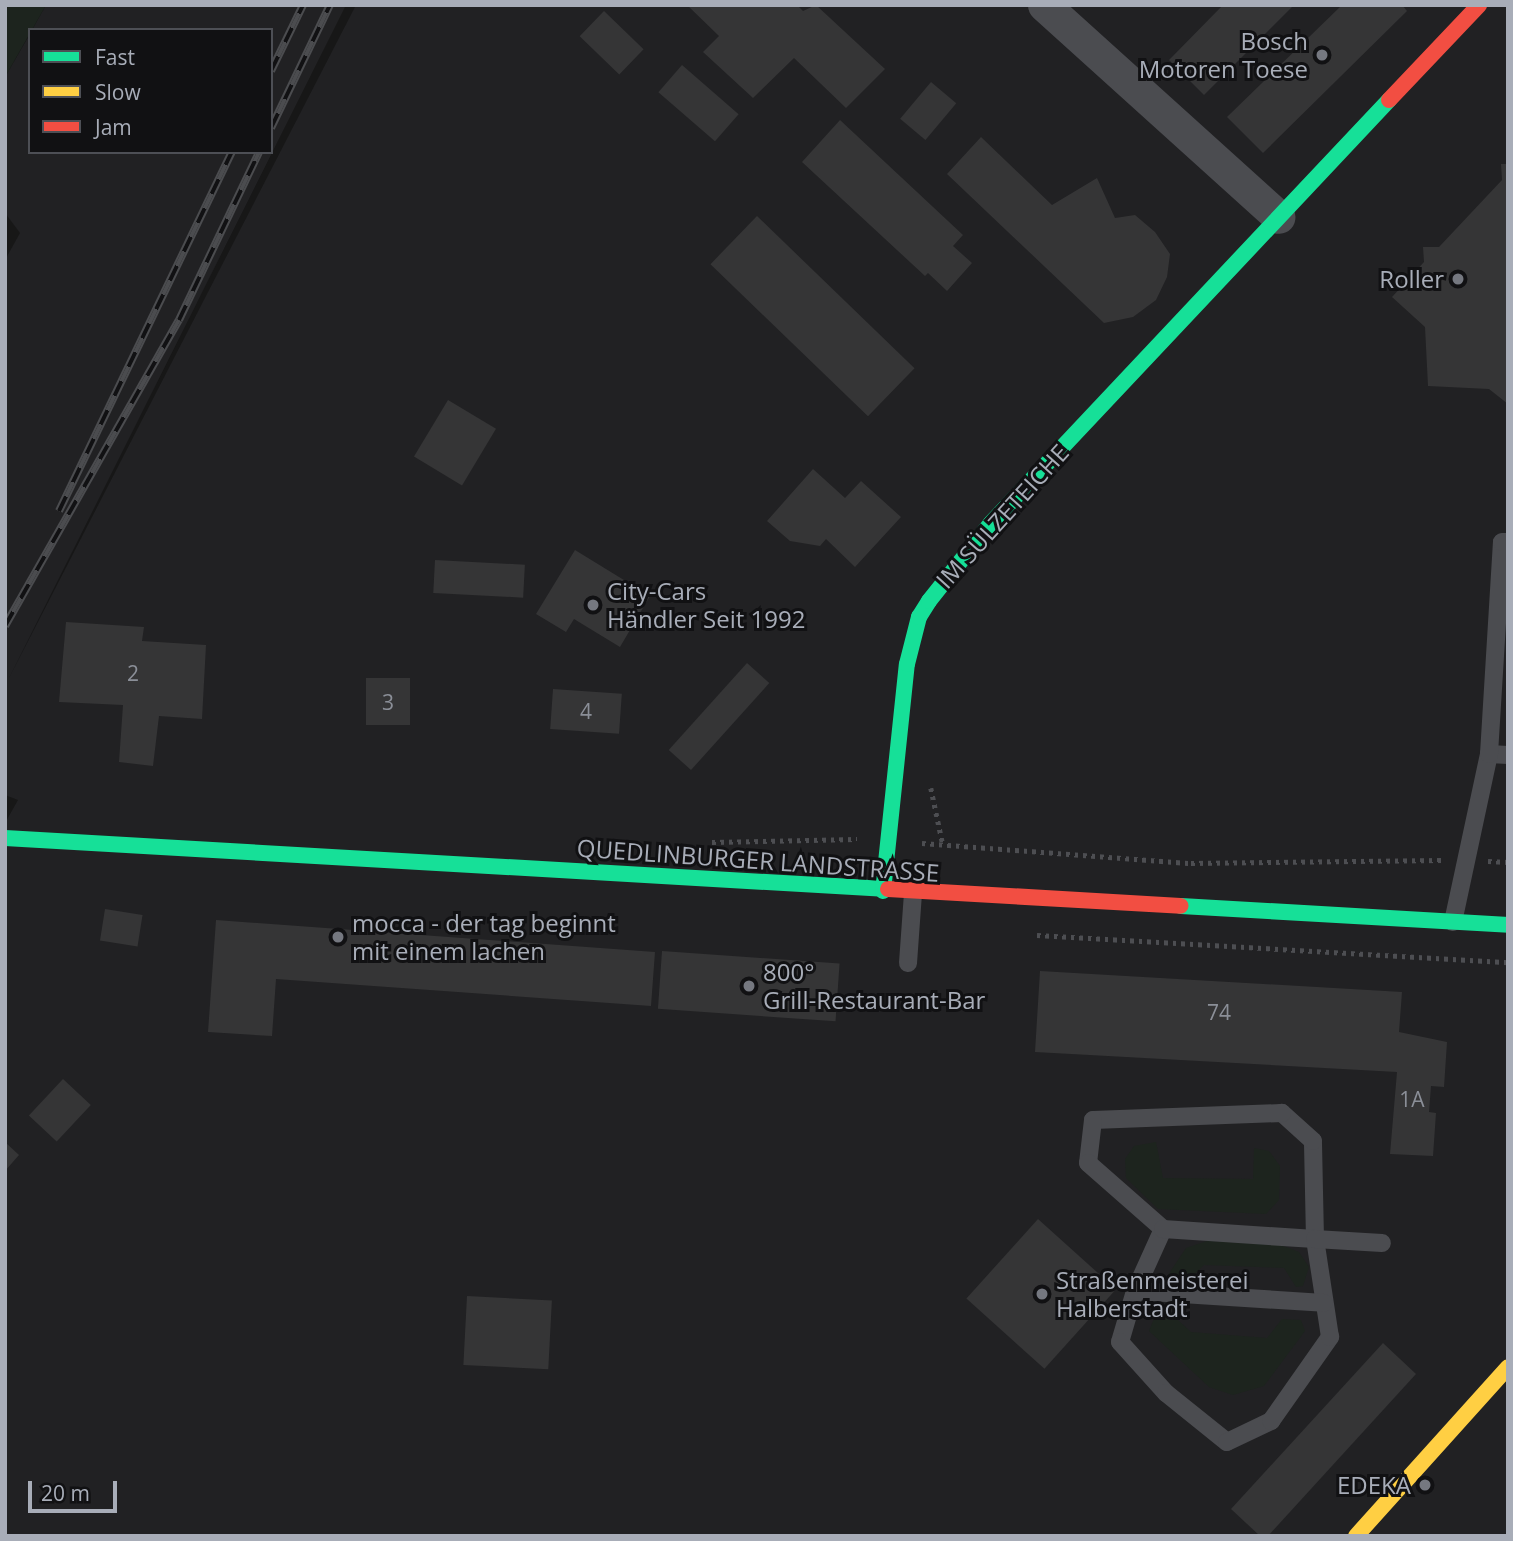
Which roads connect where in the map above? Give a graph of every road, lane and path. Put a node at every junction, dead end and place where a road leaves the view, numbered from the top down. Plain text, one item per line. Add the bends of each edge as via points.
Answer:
1 (1044, 5) edge
2 (1479, 5) edge
3 (1279, 217) junction
4 (1508, 542) edge
5 (1489, 754) junction
6 (1508, 755) edge
7 (931, 784) dead end
8 (5, 838) edge
9 (1469, 859) junction
10 (1508, 862) edge
11 (883, 891) junction
12 (913, 893) junction
13 (1453, 922) junction
14 (1508, 925) edge
15 (908, 963) dead end
16 (1163, 1229) junction
17 (1315, 1239) junction
18 (1382, 1243) dead end
19 (1135, 1291) junction
20 (1324, 1303) junction
21 (1508, 1367) edge
22 (1356, 1536) edge

1 - 3 street
2 - 3 main road, IM SÜLZETEICHE
3 - 11 main road, IM SÜLZETEICHE via 990,523 919,617 907,664
4 - 5 lane via 1502,542
5 - 6 lane
5 - 9 lane
7 - 9 path via 943,845 1191,863
8 - 11 main road, QUEDLINBURGER LANDSTRASSE
9 - 10 path
9 - 13 lane
11 - 12 main road, QUEDLINBURGER LANDSTRASSE
12 - 13 main road, QUEDLINBURGER LANDSTRASSE
12 - 15 lane
13 - 14 main road, QUEDLINBURGER LANDSTRASSE
16 - 17 lane
16 - 17 lane via 1087,1163 1093,1120 1282,1113 1313,1142
16 - 19 lane
17 - 18 lane
17 - 20 lane
19 - 20 lane
19 - 20 lane via 1120,1342 1166,1393 1227,1442 1271,1421 1286,1400 1329,1337
21 - 22 main road

